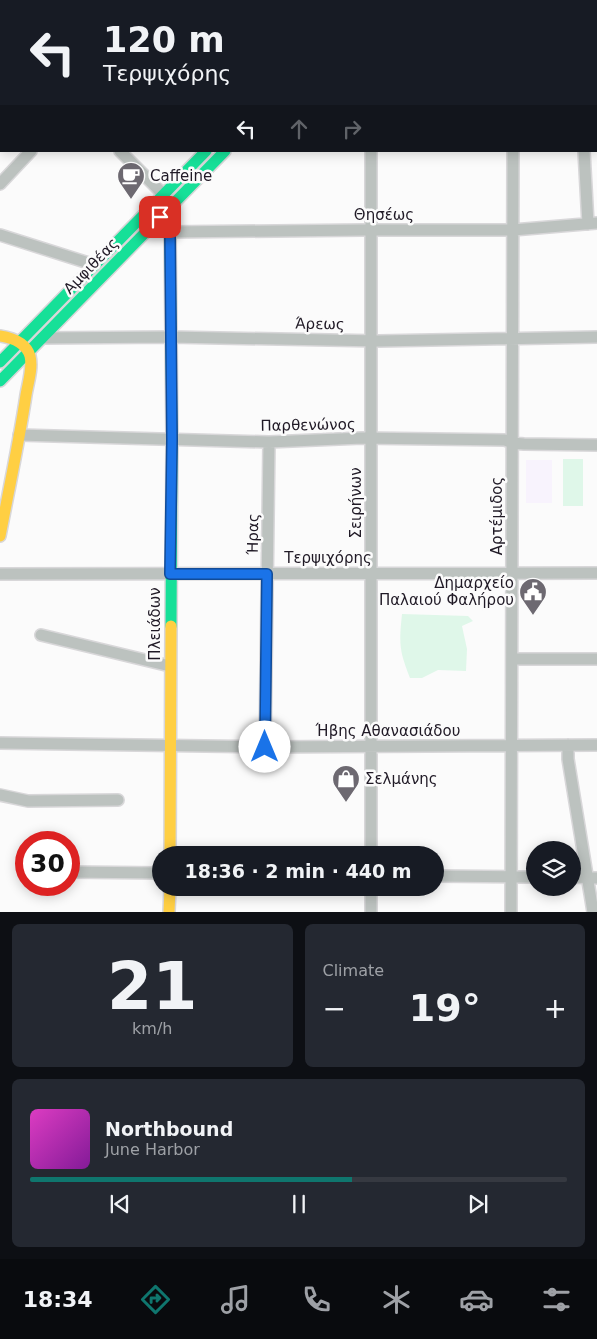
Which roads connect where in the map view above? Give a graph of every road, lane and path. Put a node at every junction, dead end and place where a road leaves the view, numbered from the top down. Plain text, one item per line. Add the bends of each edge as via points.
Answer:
1 (30, 152) edge
2 (121, 152) edge
3 (205, 152) edge
4 (223, 152) edge
5 (371, 152) edge
6 (513, 152) edge
7 (584, 152) edge
8 (0, 184) edge
9 (164, 195) junction
10 (160, 217) junction
11 (592, 224) edge
12 (371, 230) junction
13 (513, 230) junction
14 (170, 232) junction
15 (0, 235) edge
16 (94, 265) junction
17 (0, 336) edge
18 (171, 336) junction
19 (597, 336) edge
20 (42, 338) junction
21 (513, 338) junction
22 (371, 341) junction
23 (20, 342) junction
24 (28, 352) junction
25 (0, 362) edge
26 (0, 380) edge
27 (19, 436) junction
28 (371, 438) junction
29 (172, 440) junction
30 (269, 442) junction
31 (512, 443) junction
32 (597, 445) edge
33 (0, 536) edge
34 (371, 573) junction
35 (512, 573) junction
36 (597, 573) edge
37 (0, 574) edge
38 (170, 574) junction
39 (267, 574) junction
40 (41, 635) dead end
41 (512, 658) junction
42 (597, 659) edge
43 (170, 666) junction
44 (0, 743) edge
45 (170, 744) junction
46 (371, 745) junction
47 (568, 745) junction
48 (597, 745) edge
49 (511, 746) junction
50 (265, 747) junction
51 (0, 795) edge
52 (118, 800) dead end
53 (170, 846) edge
54 (371, 846) edge
55 (80, 872) edge
56 (152, 873) edge
57 (444, 876) edge
58 (511, 877) junction
59 (526, 877) edge
60 (592, 877) edge
61 (170, 896) edge
62 (371, 896) edge
63 (169, 912) edge
64 (371, 912) edge
65 (511, 912) edge
66 (593, 912) edge

1 - 8 street
2 - 9 street
3 - 9 street, Αμφιθέας
4 - 10 street, Αμφιθέας
5 - 12 street, Σειρήνων
6 - 13 street, Αρτέμιδος
7 - 11 street
9 - 16 street, Αμφιθέας
10 - 14 street
10 - 20 street, Αμφιθέας
11 - 13 street, Θησέως
12 - 13 street, Θησέως
12 - 14 street, Θησέως
12 - 22 street, Σειρήνων
13 - 21 street, Αρτέμιδος
14 - 18 street, Πλειάδων
15 - 16 street
16 - 23 street, Αμφιθέας
17 - 23 street
18 - 20 street, Άρεως
18 - 22 street, Άρεως
18 - 29 street, Πλειάδων
19 - 21 street, Άρεως
20 - 24 street, Αμφιθέας
21 - 22 street, Άρεως
21 - 31 street, Αρτέμιδος
22 - 28 street, Σειρήνων
23 - 24 street
23 - 25 street, Αμφιθέας
24 - 26 street, Αμφιθέας
24 - 27 street via 31,362
27 - 29 street, Παρθενώνος
27 - 33 street
28 - 30 street, Παρθενώνος
28 - 31 street, Παρθενώνος via 505,440
28 - 34 street, Σειρήνων
29 - 30 street, Παρθενώνος
29 - 38 street, Πλειάδων
30 - 39 street, Ήρας
31 - 32 street, Παρθενώνος
31 - 35 street, Αρτέμιδος
34 - 35 street, Τερψιχόρης
34 - 39 street, Τερψιχόρης
34 - 46 street, Σειρήνων
35 - 36 street, Τερψιχόρης
35 - 41 street, Αρτέμιδος
37 - 38 street, Τερψιχόρης
38 - 39 street, Τερψιχόρης
38 - 43 street, Πλειάδων
39 - 50 street, Ήρας
40 - 43 street
41 - 42 street
41 - 49 street, Αρτέμιδος
43 - 45 street, Πλειάδων
44 - 45 street, Ήβης Αθανασιάδου
45 - 50 street, Ήβης Αθανασιάδου
45 - 53 street, Πλειάδων
46 - 49 street, Ήβης Αθανασιάδου
46 - 50 street, Ήβης Αθανασιάδου
46 - 54 street, Σειρήνων
47 - 48 street, Ήβης Αθανασιάδου
47 - 49 street, Ήβης Αθανασιάδου
47 - 60 street via 568,760
49 - 58 street, Αρτέμιδος
51 - 52 street via 35,801
55 - 56 street
57 - 58 street
58 - 59 street
58 - 65 street, Αρτέμιδος
60 - 66 street
61 - 63 street
62 - 64 street

